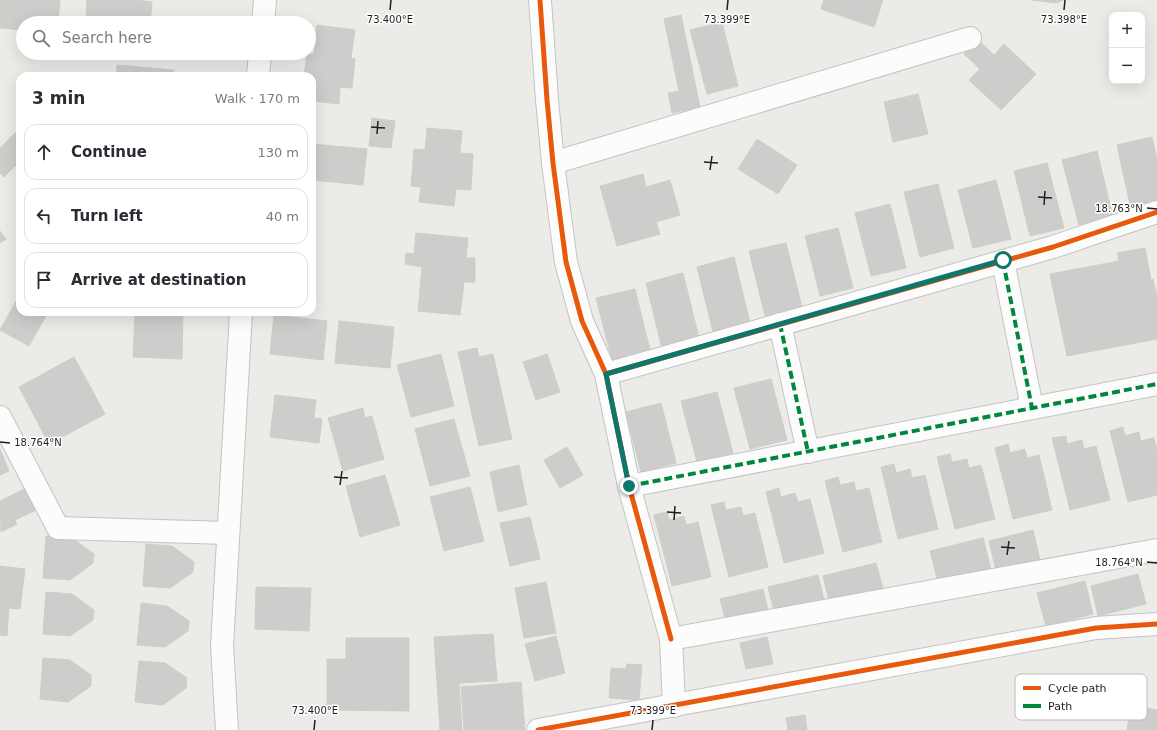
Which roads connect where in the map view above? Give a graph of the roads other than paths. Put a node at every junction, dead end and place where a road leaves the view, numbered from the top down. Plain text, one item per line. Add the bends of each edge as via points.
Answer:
1 (265, 0) edge
2 (540, 0) edge
3 (264, 16) edge
4 (970, 38) dead end
5 (259, 60) edge
6 (258, 72) edge
7 (553, 163) junction
8 (1157, 212) edge
9 (1003, 260) junction
10 (241, 316) edge
11 (780, 324) junction
12 (606, 374) junction
13 (1157, 384) edge
14 (1032, 408) junction
15 (0, 417) edge
16 (808, 452) junction
17 (629, 486) junction
18 (228, 533) junction
19 (1157, 550) edge
20 (1157, 624) edge
21 (671, 639) junction
22 (674, 706) junction
23 (227, 730) edge
24 (538, 730) edge

1 - 3 street
2 - 7 street
4 - 7 street
5 - 6 street
7 - 12 street via 566,262 582,321
8 - 9 street via 1053,247
9 - 11 street
9 - 14 street
10 - 18 street
11 - 12 street
11 - 16 street
12 - 17 street
13 - 14 street
14 - 16 street
15 - 18 street via 58,528
16 - 17 street
17 - 21 street
18 - 23 street via 222,646
19 - 21 street
20 - 22 street via 1096,628
21 - 22 street
22 - 24 street

